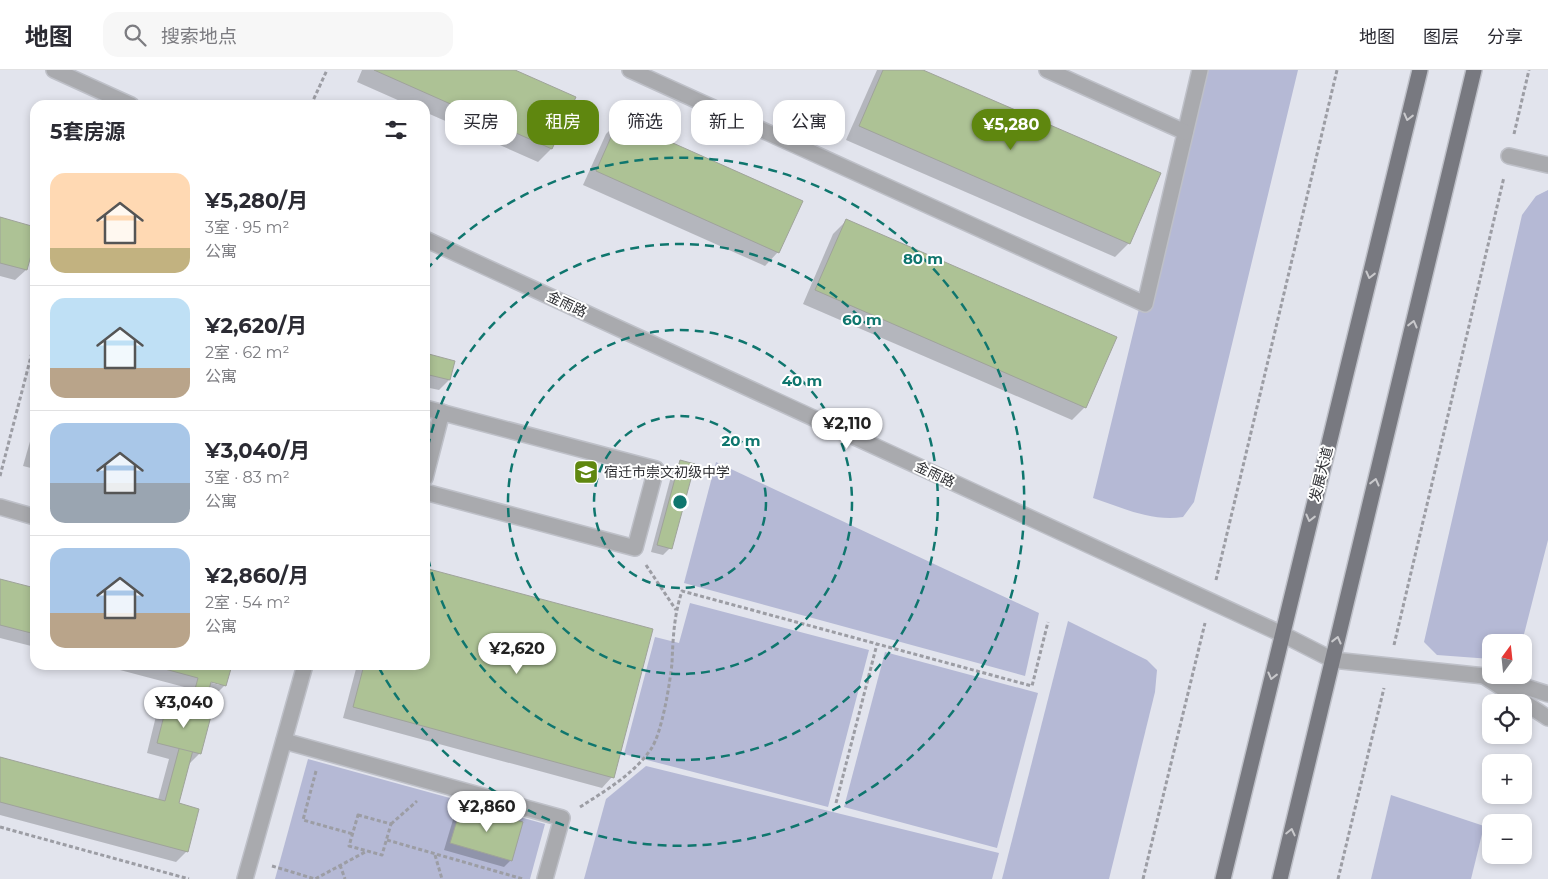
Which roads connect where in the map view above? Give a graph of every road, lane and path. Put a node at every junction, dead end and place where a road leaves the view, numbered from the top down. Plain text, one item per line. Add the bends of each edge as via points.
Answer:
1 (54, 70) edge
2 (327, 70) edge
3 (630, 70) edge
4 (1047, 70) edge
5 (1200, 70) edge
6 (1337, 70) edge
7 (1420, 70) edge
8 (1474, 70) edge
9 (1529, 70) edge
10 (120, 100) edge
11 (313, 100) edge
12 (1186, 132) junction
13 (1508, 156) junction
14 (1548, 165) edge
15 (430, 241) edge
16 (30, 360) edge
17 (430, 409) edge
18 (442, 412) junction
19 (430, 459) edge
20 (0, 476) edge
21 (430, 493) edge
22 (0, 507) edge
23 (30, 516) edge
24 (635, 548) junction
25 (1211, 601) junction
26 (676, 610) junction
27 (1048, 622) dead end
28 (1282, 634) junction
29 (877, 644) junction
30 (1332, 660) junction
31 (1389, 666) junction
32 (304, 670) edge
33 (1482, 676) edge
34 (1496, 684) edge
35 (1516, 684) edge
36 (1548, 694) edge
37 (1548, 718) edge
38 (284, 741) junction
39 (322, 751) junction
40 (437, 783) junction
41 (836, 803) dead end
42 (562, 818) junction
43 (391, 824) junction
44 (0, 827) edge
45 (353, 834) junction
46 (387, 840) junction
47 (368, 850) junction
48 (435, 854) junction
49 (250, 860) junction
50 (340, 865) junction
51 (189, 879) edge
52 (245, 879) edge
53 (345, 879) edge
54 (442, 879) edge
55 (525, 879) edge
56 (545, 879) edge
57 (1143, 879) edge
58 (1223, 879) edge
59 (1280, 879) edge
60 (1338, 879) edge

1 - 10 street
2 - 11 path
3 - 12 street via 1145,304
4 - 12 street
5 - 12 street
6 - 25 path
7 -> 28 main road, 发展大道
30 -> 8 main road
9 - 13 path
13 - 14 street
13 - 31 path
15 - 25 street, 金雨路
16 - 20 path
17 - 18 street
18 - 19 street
18 - 24 street via 656,470
21 - 24 street
22 - 23 street
24 - 26 path
25 - 28 street, 金雨路
25 - 57 path
26 - 29 path via 682,591
26 - 42 path via 670,686 652,748 613,785
27 - 29 path via 1032,686
28 - 30 street, 金雨路
28 -> 58 main road, 发展大道
29 - 41 path
30 - 31 street
59 -> 30 main road
31 - 33 street
31 - 60 path
32 - 38 street
34 - 37 street
35 - 36 street
38 - 39 street
38 - 49 street
39 - 40 street
39 - 45 path via 302,820
40 - 42 street
40 - 43 path
42 - 56 street
43 - 45 path via 358,815
43 - 46 path
44 - 51 path
45 - 47 path via 349,846
46 - 47 path via 382,855
46 - 48 path
47 - 50 path
48 - 54 path
48 - 55 path
49 - 50 path via 315,879
49 - 52 street
50 - 53 path

